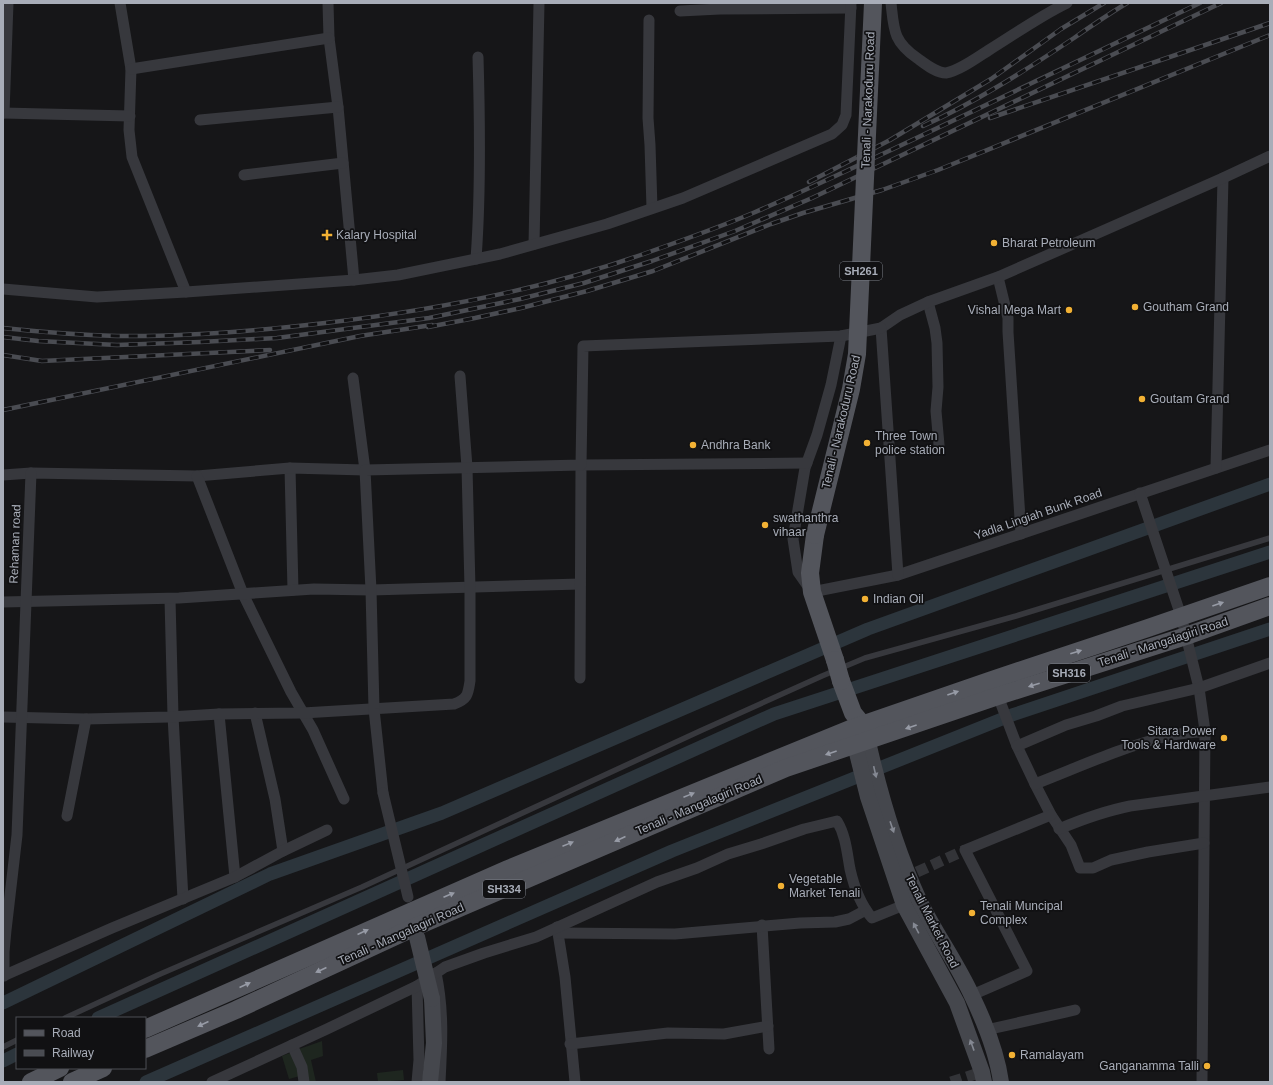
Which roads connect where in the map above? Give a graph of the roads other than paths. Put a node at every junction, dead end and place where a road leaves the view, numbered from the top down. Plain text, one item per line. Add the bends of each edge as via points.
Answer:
1 (8, 3) edge
2 (120, 3) edge
3 (328, 3) edge
4 (539, 3) edge
5 (873, 3) edge
6 (891, 3) edge
7 (1067, 3) edge
8 (851, 5) edge
9 (680, 12) dead end
10 (649, 20) dead end
11 (329, 38) junction
12 (478, 57) dead end
13 (131, 69) junction
14 (338, 107) junction
15 (3, 113) edge
16 (130, 116) junction
17 (200, 120) dead end
18 (1270, 156) edge
19 (343, 163) junction
20 (244, 175) dead end
21 (1223, 178) junction
22 (652, 208) junction
23 (534, 244) junction
24 (476, 259) junction
25 (998, 277) junction
26 (354, 280) junction
27 (3, 289) edge
28 (186, 292) junction
29 (928, 302) junction
30 (881, 328) junction
31 (841, 336) junction
32 (460, 376) dead end
33 (353, 378) dead end
34 (939, 445) dead end
35 (1270, 450) edge
36 (807, 463) junction
37 (582, 464) junction
38 (467, 467) junction
39 (290, 468) junction
40 (1216, 468) junction
41 (365, 470) junction
42 (31, 473) junction
43 (3, 475) edge
44 (197, 476) junction
45 (1140, 494) junction
46 (1021, 534) junction
47 (1270, 538) edge
48 (1167, 574) junction
49 (898, 575) junction
50 (580, 584) junction
51 (1270, 586) edge
52 (470, 588) junction
53 (294, 590) junction
54 (371, 590) junction
55 (242, 594) junction
56 (170, 599) junction
57 (815, 599) junction
58 (3, 602) edge
59 (26, 602) junction
60 (1270, 606) edge
61 (1179, 610) junction
62 (1187, 641) junction
63 (1270, 663) edge
64 (580, 678) dead end
65 (1197, 682) junction
66 (1000, 703) junction
67 (374, 709) junction
68 (303, 713) junction
69 (219, 714) junction
70 (255, 714) junction
71 (22, 716) junction
72 (173, 716) junction
73 (3, 717) edge
74 (86, 719) junction
75 (1205, 731) junction
76 (860, 738) junction
77 (1016, 743) junction
78 (1035, 784) junction
79 (1270, 788) edge
80 (1205, 795) junction
81 (344, 799) dead end
82 (1051, 815) junction
83 (67, 816) dead end
84 (1059, 829) junction
85 (327, 830) dead end
86 (1204, 843) junction
87 (283, 851) junction
88 (907, 876) junction
89 (235, 877) junction
90 (183, 898) junction
91 (904, 905) junction
92 (866, 910) junction
93 (413, 918) junction
94 (762, 926) junction
95 (558, 930) junction
96 (436, 973) junction
97 (4, 976) edge
98 (417, 986) junction
99 (972, 995) junction
100 (1075, 1010) dead end
101 (67, 1017) edge
102 (768, 1026) junction
103 (146, 1029) edge
104 (986, 1030) junction
105 (16, 1040) edge
106 (570, 1044) junction
107 (292, 1045) junction
108 (3, 1047) edge
109 (146, 1049) edge
110 (769, 1049) dead end
111 (58, 1069) edge
112 (101, 1069) edge
113 (1000, 1075) edge
114 (983, 1077) edge
115 (31, 1082) edge
116 (72, 1082) edge
117 (212, 1082) edge
118 (304, 1082) edge
119 (417, 1082) edge
120 (430, 1082) edge
121 (440, 1082) edge
122 (575, 1082) edge
123 (1202, 1082) edge

1 - 15 street
2 - 13 street
3 - 11 street
4 - 23 street
5 - 57 main road, Tenali - Narakoduru Road / SH261, bridge via 857,354 851,389 815,535 810,573
6 - 7 street via 897,40 911,54 939,72 945,73 968,63
8 - 9 street via 720,8
8 - 22 street via 846,115 842,125 832,134 683,198
10 - 22 street via 648,118
11 - 13 street
11 - 14 street
12 - 24 street via 480,153
13 - 16 street
14 - 17 street
14 - 19 street
15 - 16 street
16 - 28 street via 132,158
18 - 21 street
19 - 20 street
19 - 26 street
21 - 25 street
21 - 40 street
22 - 23 street via 607,224
23 - 24 street
24 - 26 street via 398,275
25 - 29 street
25 - 46 street via 1008,318
26 - 28 street
27 - 28 street via 97,296
29 - 30 street
29 - 34 street via 937,343 936,411
30 - 31 street
30 - 49 street
31 - 36 street via 831,385
31 - 37 street via 583,346
32 - 38 street
33 - 41 street
35 - 40 street, Yadla Lingiah Bunk Road
36 - 37 street
36 - 57 street via 793,539 798,572
37 - 38 street
37 - 50 street
38 - 41 street
38 - 52 street
39 - 41 street
39 - 44 street
39 - 53 street
40 - 45 street, Yadla Lingiah Bunk Road
41 - 54 street
42 - 43 street
42 - 44 street
42 - 59 street, Rehaman road
44 - 55 street
45 - 46 street, Yadla Lingiah Bunk Road
45 - 48 street
46 - 49 street, Yadla Lingiah Bunk Road
47 - 48 lane
48 - 61 street
48 - 101 lane via 857,661 714,724 362,887
49 - 57 street, Yadla Lingiah Bunk Road
50 - 52 street
50 - 64 street
61 -> 51 main road, Tenali - Mangalagiri Road / SH316
52 - 54 street
52 - 67 street via 468,694 454,704
53 - 54 street
53 - 55 street
54 - 67 street
55 - 56 street
55 - 68 street
56 - 59 street
56 - 72 street
57 - 76 main road, Tenali - Narakoduru Road / SH261, bridge
58 - 59 street
59 - 71 street, Rehaman road
60 - 62 main road, Tenali - Mangalagiri Road / SH316
61 - 62 street
76 -> 61 main road, Tenali - Mangalagiri Road / SH316
62 - 65 street
62 -> 66 main road, Tenali - Mangalagiri Road / SH316
63 - 65 street
65 - 75 street
65 - 77 street
66 -> 76 main road, Tenali - Mangalagiri Road / SH316
66 - 77 street
67 - 68 street
67 - 93 street, bridge via 383,793
68 - 70 street
68 - 81 street
69 - 70 street
69 - 72 street
69 - 89 street
70 - 87 street via 275,799
71 - 73 street
71 - 74 street
71 - 97 street, Rehaman road via 17,835 6,930
72 - 74 street
72 - 90 street
74 - 83 street
75 - 78 street via 1170,736 1125,749
75 - 80 street
76 - 88 street, Tenali Market Road via 873,794
76 - 93 main road, SH334 via 752,776 508,869
77 - 78 street
78 - 82 street
79 - 80 street
80 - 84 street via 1110,810
80 - 86 street
82 - 84 street
82 - 99 street via 965,850 1027,971
84 - 86 street via 1071,845 1080,868 1093,868 1112,860
85 - 87 street
86 - 123 street
87 - 89 street
88 - 91 street, Tenali Market Road
88 - 99 street, Tenali Market Road
89 - 90 street
90 - 97 street
91 - 92 street via 872,918
114 -> 91 street, Tenali Market Road via 957,1003
92 - 94 street via 849,919 835,922
92 - 95 street via 850,872 843,831 837,821 728,854 657,882
103 -> 93 main road, SH334
93 -> 109 main road, Tenali - Mangalagiri Road / SH334 via 236,1010
93 - 120 street, bridge via 432,999 434,1043
94 - 95 street via 675,934
94 - 102 street
95 - 96 street via 484,953 445,967
95 - 106 street via 565,977
96 - 98 street
96 - 121 street via 442,1009
98 - 107 street
98 - 119 street
99 - 104 street, Tenali Market Road
100 - 104 street
102 - 106 street via 724,1034 668,1033
102 - 110 street
104 - 113 street, Tenali Market Road
105 - 108 lane
106 - 122 street
107 - 117 street
107 - 118 street via 302,1067
111 - 115 main road
112 - 116 main road
113 - 114 street

